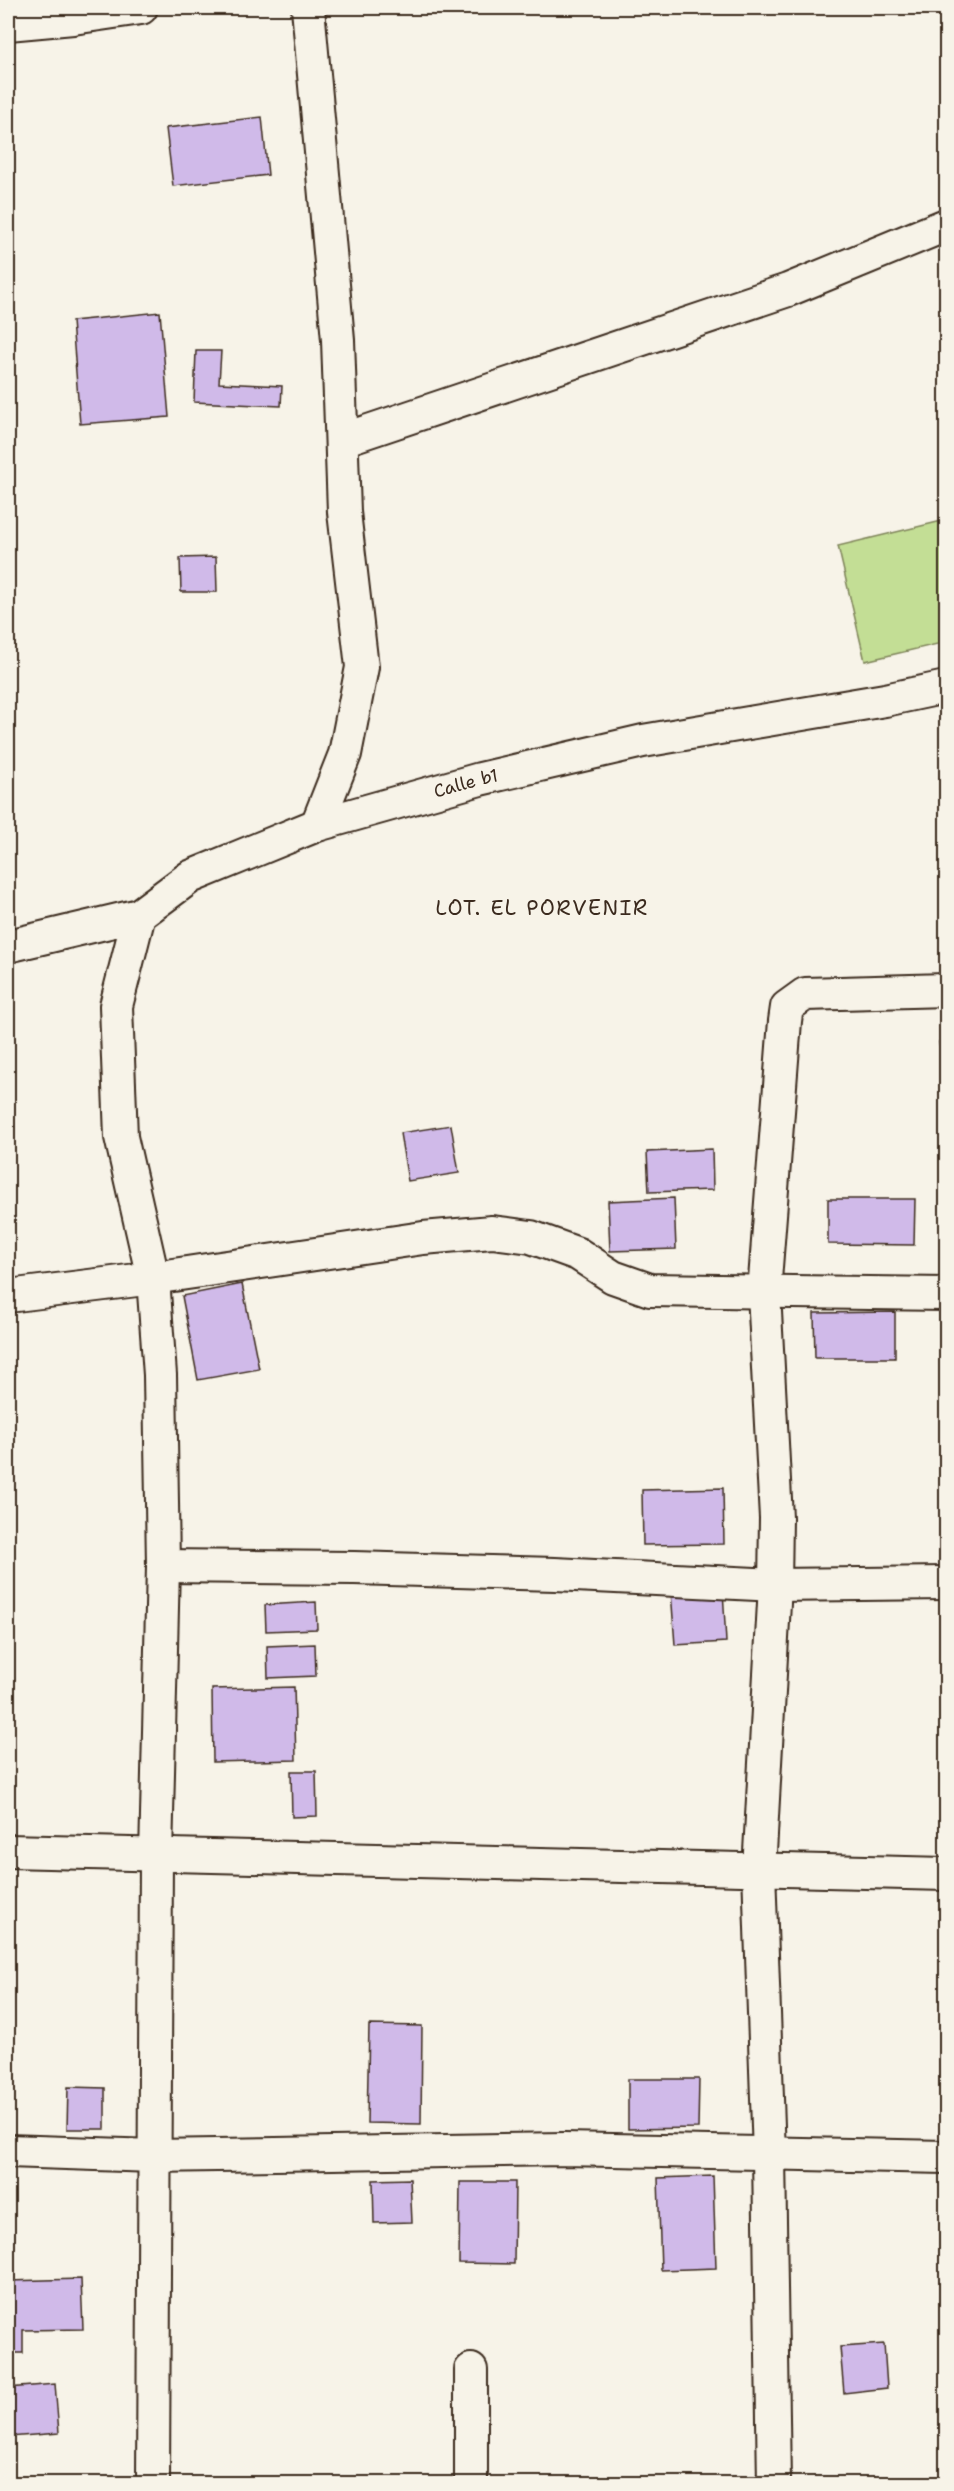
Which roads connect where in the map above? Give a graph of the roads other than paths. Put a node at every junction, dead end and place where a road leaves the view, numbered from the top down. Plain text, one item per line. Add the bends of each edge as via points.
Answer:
1 (141, 8) edge
2 (308, 8) edge
3 (8, 24) edge
4 (946, 225) edge
5 (342, 440) junction
6 (946, 687) edge
7 (317, 825) junction
8 (139, 915) junction
9 (8, 946) edge
10 (946, 990) edge
11 (153, 1278) junction
12 (764, 1293) junction
13 (946, 1294) edge
14 (8, 1296) edge
15 (163, 1566) junction
16 (946, 1583) edge
17 (775, 1585) junction
18 (8, 1851) edge
19 (156, 1856) junction
20 (759, 1869) junction
21 (946, 1874) edge
22 (8, 2151) edge
23 (769, 2155) junction
24 (154, 2156) junction
25 (946, 2157) edge
26 (471, 2370) dead end
27 (153, 2484) edge
28 (471, 2484) edge
29 (774, 2484) edge

1 - 3 street
2 - 5 street via 338,329
4 - 5 street via 788,290
5 - 7 street via 344,512 362,666 345,754
6 - 7 street, Calle b1 via 643,741 480,779
7 - 8 street, Calle b1 via 190,877
8 - 9 street, Calle b1
8 - 11 street via 116,1006 121,1137
10 - 12 street via 805,993 787,1007
11 - 12 street via 423,1238 492,1232 531,1236 578,1254 613,1277 650,1290
11 - 14 street
11 - 15 street via 160,1376
12 - 13 street
12 - 17 street via 776,1518
15 - 17 street via 520,1573
15 - 19 street
16 - 17 street
17 - 20 street
18 - 19 street
19 - 20 street
19 - 24 street
20 - 21 street
20 - 23 street
22 - 24 street
23 - 24 street via 564,2149
23 - 25 street
23 - 29 street
24 - 27 street
26 - 28 street

